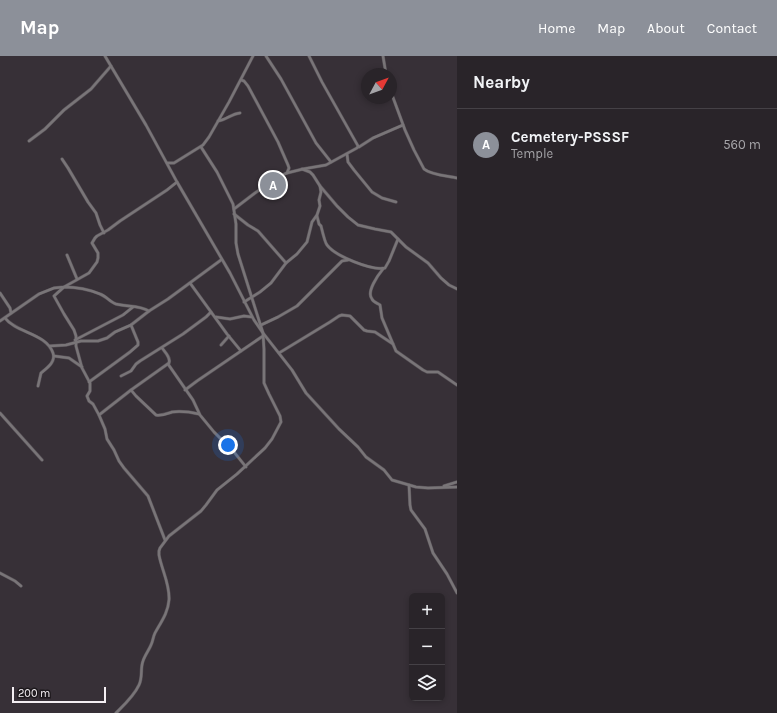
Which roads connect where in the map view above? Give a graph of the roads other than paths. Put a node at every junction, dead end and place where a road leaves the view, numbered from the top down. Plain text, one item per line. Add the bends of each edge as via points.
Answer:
1 (105, 56) edge
2 (253, 56) edge
3 (266, 56) edge
4 (309, 56) edge
5 (383, 56) edge
6 (111, 66) junction
7 (385, 68) edge
8 (241, 80) junction
9 (395, 104) edge
10 (240, 113) dead end
11 (218, 121) junction
12 (403, 125) junction
13 (30, 141) dead end
14 (201, 147) junction
15 (358, 147) junction
16 (347, 154) junction
17 (62, 159) dead end
18 (331, 162) junction
19 (167, 163) junction
20 (302, 169) junction
21 (287, 174) junction
22 (457, 178) edge
23 (177, 182) junction
24 (320, 186) junction
25 (396, 202) dead end
26 (234, 209) junction
27 (234, 214) junction
28 (317, 215) junction
29 (104, 233) junction
30 (398, 239) junction
31 (68, 255) dead end
32 (222, 260) junction
33 (349, 260) junction
34 (286, 263) junction
35 (383, 269) junction
36 (78, 279) junction
37 (190, 283) junction
38 (64, 287) junction
39 (457, 289) edge
40 (0, 293) edge
41 (252, 297) junction
42 (244, 302) junction
43 (134, 307) junction
44 (149, 311) junction
45 (212, 312) junction
46 (11, 314) junction
47 (216, 317) junction
48 (252, 317) junction
49 (4, 318) junction
50 (0, 322) edge
51 (261, 325) junction
52 (131, 326) junction
53 (263, 335) junction
54 (229, 336) junction
55 (76, 341) junction
56 (393, 344) junction
57 (221, 345) dead end
58 (50, 346) junction
59 (162, 348) junction
60 (241, 351) junction
61 (279, 353) junction
62 (54, 356) junction
63 (168, 364) junction
64 (82, 368) junction
65 (121, 376) dead end
66 (89, 382) junction
67 (456, 385) edge
68 (38, 386) dead end
69 (131, 390) junction
70 (186, 390) junction
71 (0, 413) edge
72 (99, 414) junction
73 (199, 414) junction
74 (42, 460) dead end
75 (246, 467) junction
76 (457, 482) edge
77 (409, 486) junction
78 (457, 487) edge
79 (440, 488) junction
80 (165, 541) junction
81 (0, 572) edge
82 (21, 586) dead end
83 (457, 593) edge
84 (116, 713) edge

1 - 6 street
2 - 8 street
3 - 18 street via 316,143
4 - 15 street
5 - 7 street
6 - 13 street via 91,89
6 - 19 street
8 - 11 street
8 - 21 street via 248,86 278,142 289,168
9 - 12 street
10 - 11 street
11 - 14 street
12 - 15 street
12 - 22 street via 420,162 427,171
14 - 19 street via 174,163
14 - 26 street via 232,200
15 - 16 street
16 - 18 street
16 - 25 street via 348,162 372,192
17 - 29 street via 96,213
18 - 20 street
19 - 23 street
20 - 21 street
20 - 24 street via 310,172
21 - 26 street via 280,176
23 - 29 street
23 - 32 street
24 - 28 street via 320,206
24 - 30 street via 358,225 391,232
26 - 27 street
27 - 34 street via 258,230
27 - 41 street via 238,254
28 - 33 street via 327,244
28 - 34 street via 312,222 307,242
29 - 36 street via 92,243 98,253 97,262 89,273
30 - 35 street
30 - 39 street via 409,250 428,262 449,285
31 - 36 street
32 - 37 street
32 - 42 street
33 - 35 street
33 - 51 street via 342,261 297,306
34 - 41 street via 271,283
35 - 56 street via 375,280 370,296 380,305 382,318
36 - 38 street
37 - 44 street
37 - 45 street
38 - 43 street via 84,288 101,294 116,304
38 - 46 street via 39,294
38 - 55 street via 55,298 74,330
40 - 46 street
41 - 42 street
41 - 51 street
42 - 48 street
43 - 44 street
43 - 55 street
44 - 52 street
45 - 47 street
45 - 59 street
46 - 49 street
47 - 48 street
47 - 54 street
48 - 53 street
49 - 50 street
49 - 58 street via 10,324
51 - 53 street
52 - 55 street via 115,332 106,339
52 - 66 street via 138,345
53 - 60 street
53 - 61 street
53 - 75 street via 264,383 281,422 265,448
54 - 57 street
54 - 60 street
55 - 58 street via 66,345
55 - 64 street
56 - 61 street via 374,332 364,330 350,316 342,315
56 - 67 street via 396,351 419,368 427,372 438,372
58 - 62 street
59 - 63 street via 170,361
59 - 65 street
60 - 70 street
61 - 77 street via 306,393 366,457 384,470 392,480
62 - 64 street via 69,358
62 - 68 street via 49,366 41,373
63 - 69 street
63 - 70 street
64 - 66 street
66 - 72 street via 90,391 87,396
69 - 72 street
69 - 73 street via 156,415 184,411
70 - 73 street
71 - 74 street
72 - 80 street via 107,439 119,461 148,496
73 - 75 street
75 - 80 street via 217,490 204,508
76 - 79 street
77 - 79 street
77 - 83 street via 411,510 424,529 433,553
78 - 79 street
80 - 84 street via 159,556 168,586 167,608 142,663 139,684
81 - 82 street

